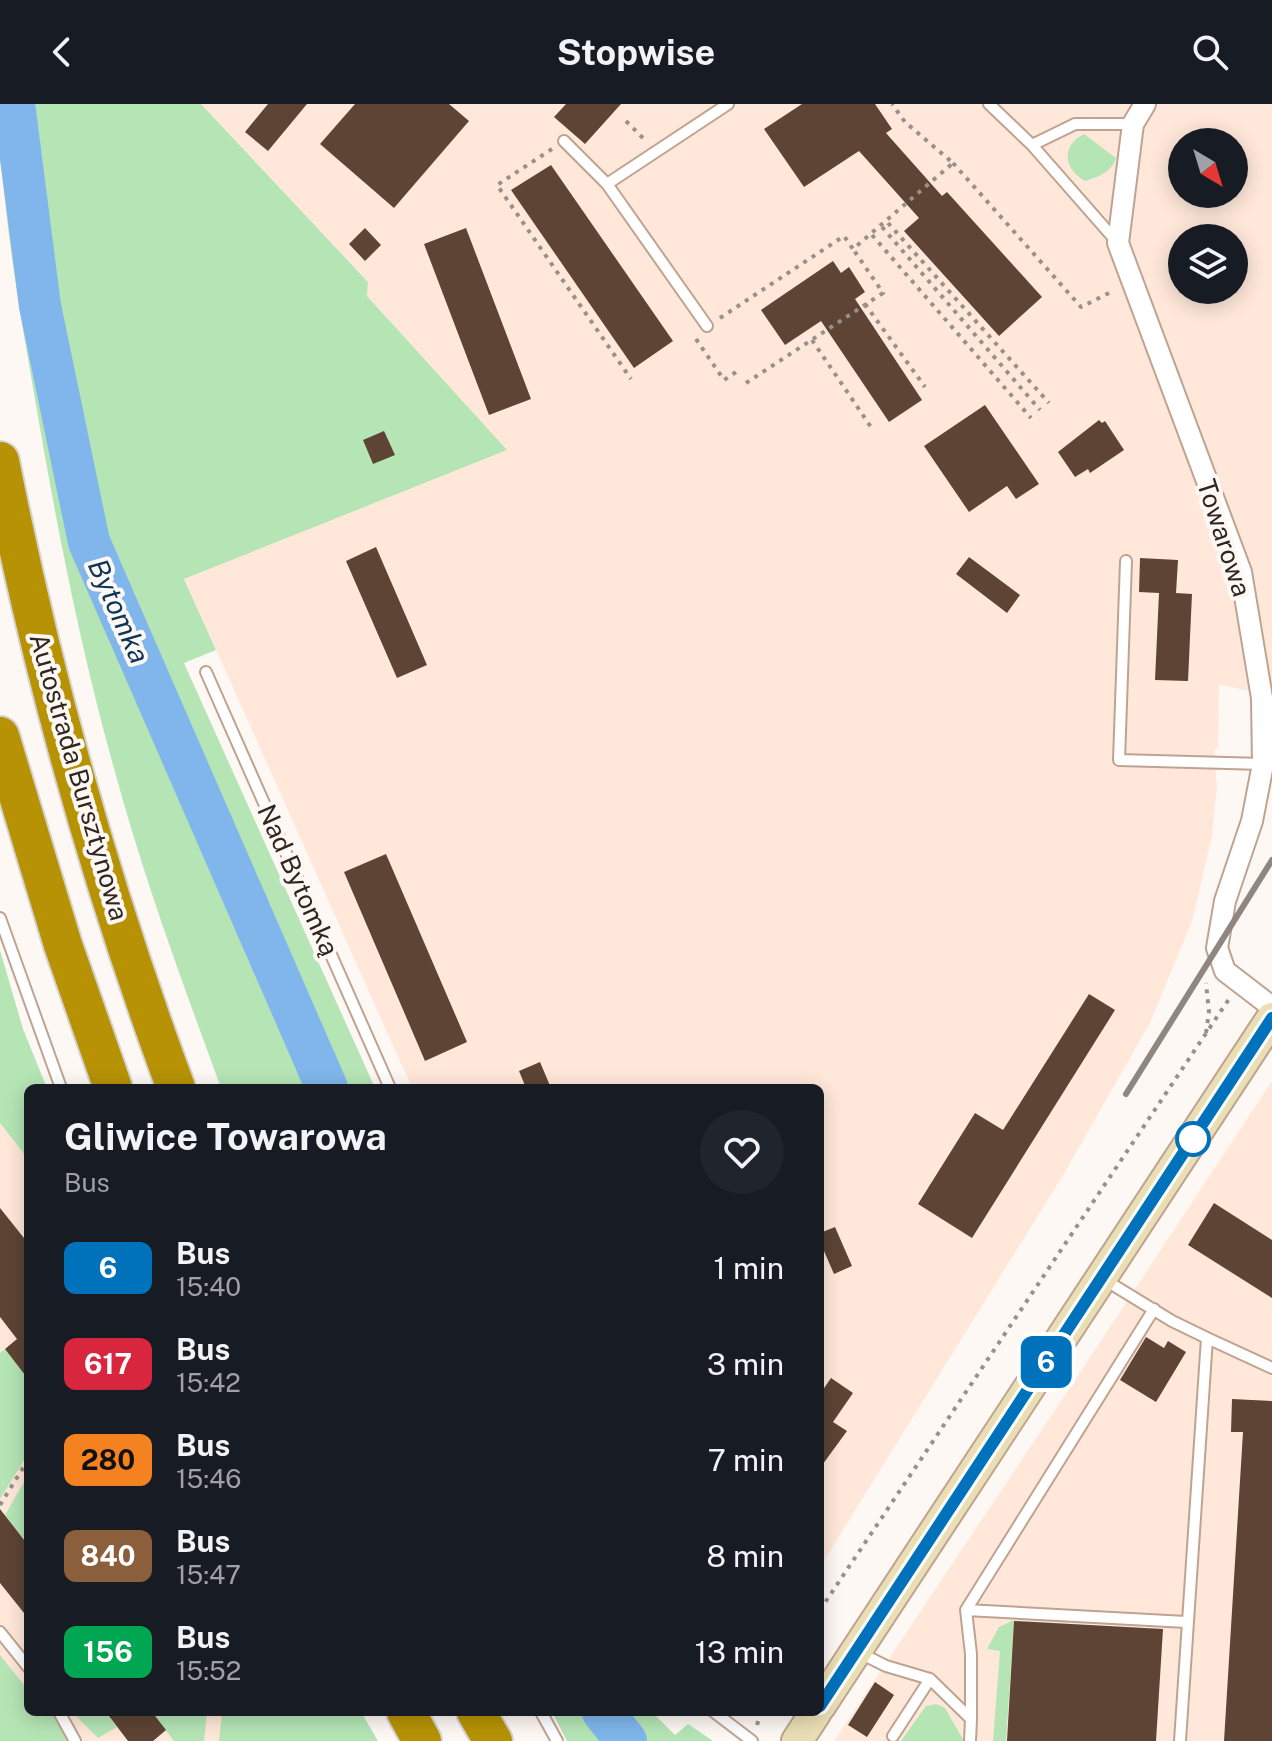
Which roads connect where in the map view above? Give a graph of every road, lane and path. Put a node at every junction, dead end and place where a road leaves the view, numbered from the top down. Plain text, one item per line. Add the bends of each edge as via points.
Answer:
1 (728, 104) edge
2 (892, 104) edge
3 (989, 104) edge
4 (1145, 104) edge
5 (626, 121) dead end
6 (1133, 124) junction
7 (564, 141) joint
8 (1032, 145) junction
9 (657, 152) junction
10 (953, 163) junction
11 (607, 184) junction
12 (888, 223) junction
13 (882, 227) junction
14 (872, 235) junction
15 (1118, 243) junction
16 (853, 249) junction
17 (1111, 292) dead end
18 (865, 304) junction
19 (707, 326) junction
20 (812, 340) junction
21 (739, 370) dead end
22 (631, 379) dead end
23 (746, 383) dead end
24 (925, 387) dead end
25 (1049, 403) dead end
26 (1040, 410) dead end
27 (1031, 418) dead end
28 (873, 430) dead end
29 (0, 461) edge
30 (1126, 561) dead end
31 (206, 672) dead end
32 (0, 736) edge
33 (1263, 764) junction
34 (0, 918) edge
35 (1240, 984) junction
36 (1272, 1007) edge
37 (1272, 1018) edge
38 (60, 1084) edge
39 (112, 1084) edge
40 (175, 1084) edge
41 (388, 1084) edge
42 (1102, 1277) junction
43 (1154, 1309) junction
44 (1207, 1338) junction
45 (1272, 1368) edge
46 (24, 1466) edge
47 (0, 1505) edge
48 (824, 1604) edge
49 (966, 1610) junction
50 (1186, 1622) junction
51 (0, 1632) edge
52 (856, 1651) junction
53 (24, 1662) edge
54 (930, 1679) junction
55 (824, 1700) edge
56 (61, 1716) edge
57 (408, 1716) edge
58 (478, 1716) edge
59 (543, 1716) edge
60 (719, 1716) edge
61 (813, 1716) edge
62 (971, 1719) junction
63 (893, 1736) dead end
64 (75, 1741) edge
65 (422, 1741) edge
66 (493, 1741) edge
67 (557, 1741) edge
68 (752, 1741) edge
69 (797, 1741) edge
70 (970, 1741) edge
71 (1180, 1741) edge

1 - 9 lane
2 - 10 path
3 - 8 lane, Towarowa
4 - 6 street, Towarowa
5 - 9 path
6 - 8 lane via 1075,124
6 - 15 street, Towarowa
7 - 11 lane
7 - 22 path via 497,185
8 - 15 lane, Towarowa
9 - 11 lane
10 - 12 path
10 - 17 path via 1081,307
11 - 19 lane
12 - 13 path
12 - 25 path
13 - 14 path
13 - 26 path
14 - 16 path
14 - 27 path
15 - 33 street, Towarowa via 1241,572 1262,698
16 - 18 path via 883,293
16 - 19 path via 844,236
18 - 20 path
18 - 24 path
19 - 21 path via 693,335 724,380
20 - 23 path
20 - 28 path
29 - 40 highway, Autostrada Bursztynowa via 72,768
30 - 33 lane via 1119,760
31 - 41 lane, Nad Bytomką
32 - 39 highway
33 - 35 street, Towarowa via 1217,948 1225,971
34 - 38 lane
35 - 36 street, Towarowa
35 - 48 path
37 - 42 main road
42 - 43 lane
42 - 52 main road
43 - 44 lane
43 - 49 lane
44 - 45 lane
44 - 50 lane
46 - 47 path
49 - 50 lane
49 - 62 lane
50 - 71 lane
51 - 53 lane
52 - 54 lane
52 - 55 main road
54 - 62 lane
54 - 63 lane
56 - 64 lane
57 - 65 highway
58 - 66 highway
59 - 67 lane
60 - 68 lane
61 - 69 main road
62 - 70 lane

